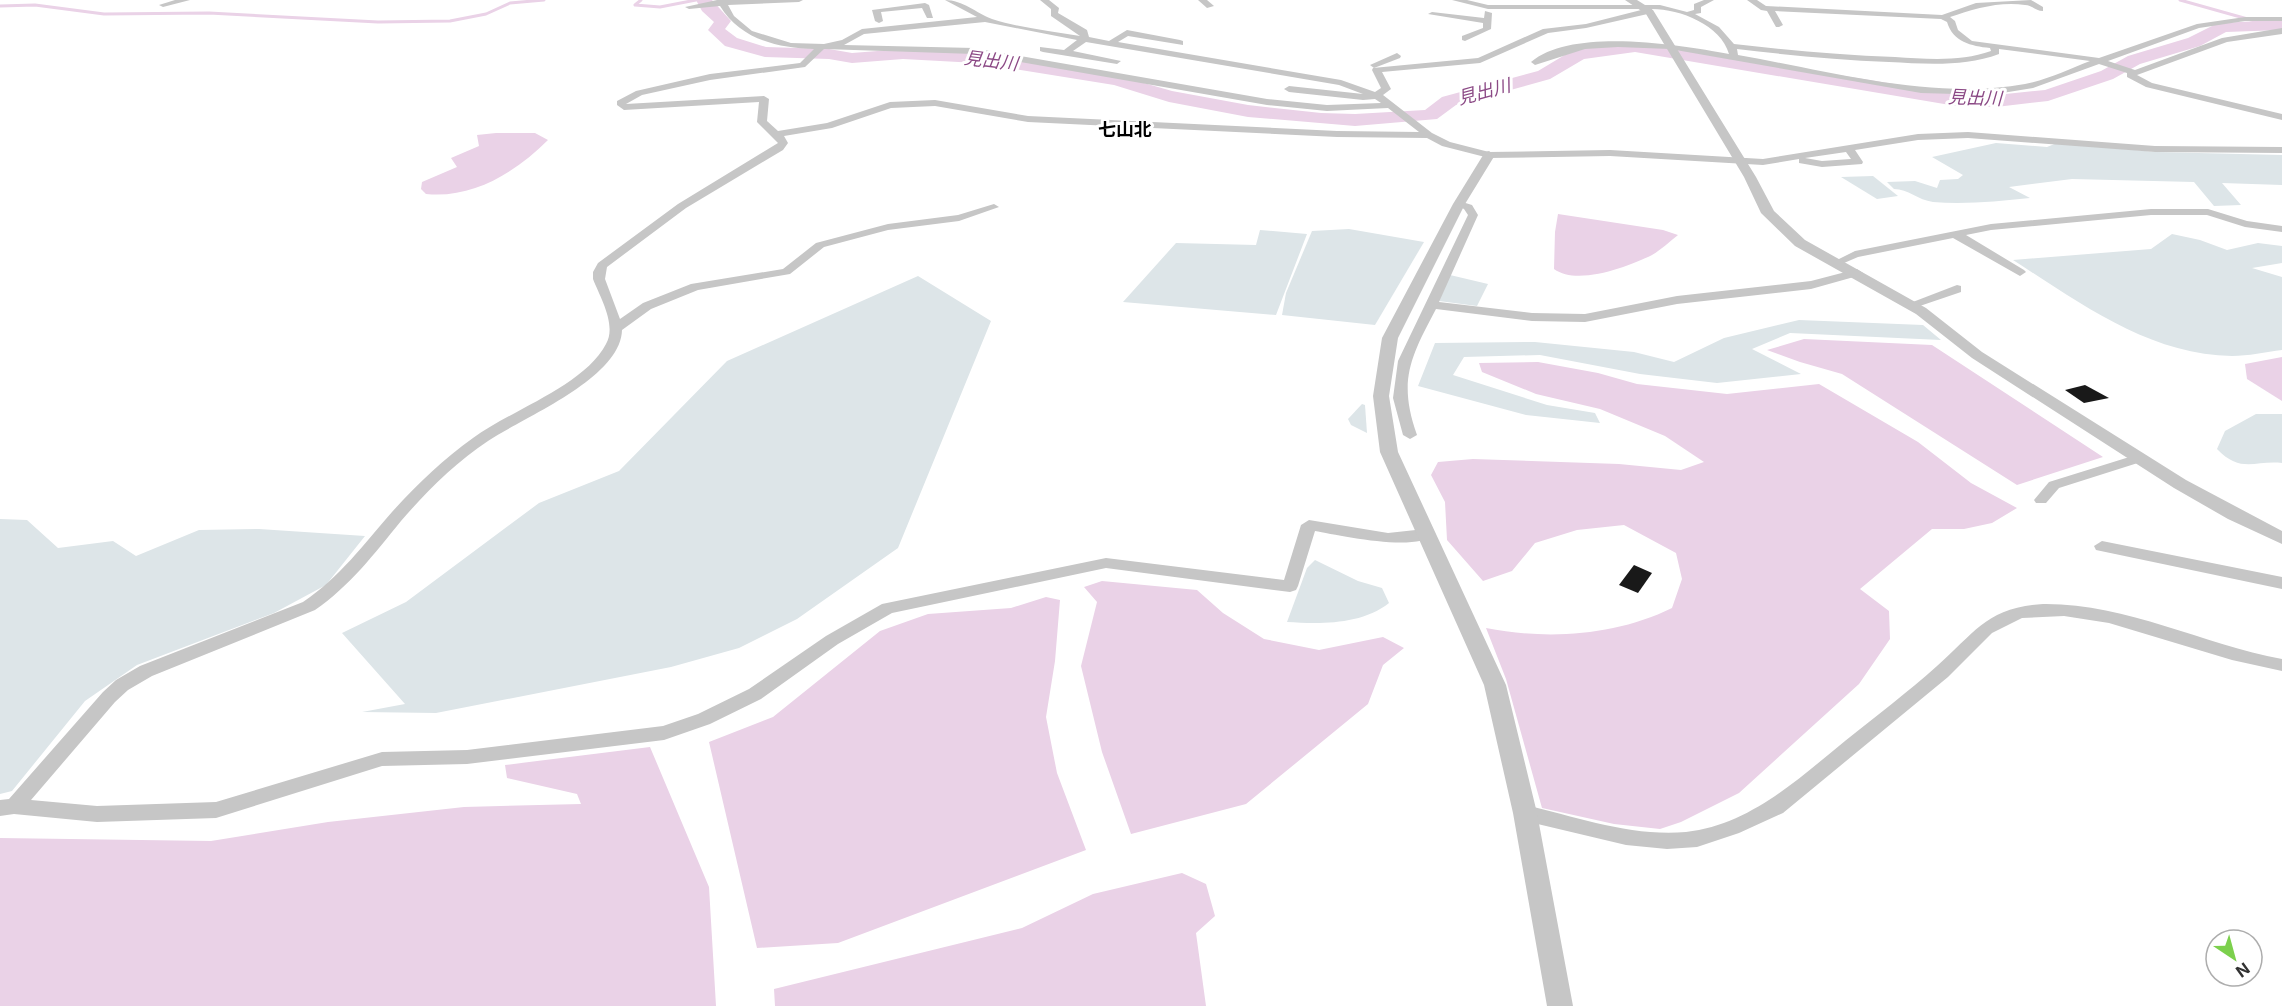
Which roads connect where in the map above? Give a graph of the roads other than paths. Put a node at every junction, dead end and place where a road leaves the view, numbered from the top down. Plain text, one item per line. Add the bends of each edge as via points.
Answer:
1 (186, 0) edge
2 (799, 0) edge
3 (949, 0) edge
4 (1044, 0) edge
5 (1202, 0) edge
6 (1456, 0) edge
7 (1630, 0) edge
8 (1710, 0) edge
9 (1747, 0) edge
10 (722, 1) edge
11 (163, 5) dead end
12 (1210, 6) dead end
13 (689, 7) dead end
14 (1488, 7) junction
15 (1647, 9) junction
16 (1770, 9) junction
17 (2040, 9) dead end
18 (972, 12) junction
19 (1432, 14) dead end
20 (1687, 14) junction
21 (1943, 17) junction
22 (2282, 19) edge
23 (986, 20) junction
24 (1488, 21) junction
25 (854, 24) dead end
26 (1779, 25) dead end
27 (2282, 31) edge
28 (1084, 38) junction
29 (1465, 38) dead end
30 (1111, 43) junction
31 (1180, 44) dead end
32 (1670, 46) junction
33 (1732, 46) junction
34 (1993, 46) junction
35 (1135, 47) junction
36 (819, 48) junction
37 (1043, 49) dead end
38 (1066, 52) junction
39 (1397, 56) dead end
40 (1734, 58) junction
41 (1117, 61) junction
42 (2099, 61) junction
43 (1535, 62) dead end
44 (1107, 68) dead end
45 (1376, 70) junction
46 (2136, 73) junction
47 (1289, 89) dead end
48 (1376, 96) junction
49 (1392, 105) junction
50 (2282, 117) edge
51 (776, 134) junction
52 (1429, 135) junction
53 (1849, 149) junction
54 (2280, 152) edge
55 (1489, 154) junction
56 (1788, 158) junction
57 (1739, 161) junction
58 (1459, 204) junction
59 (994, 207) dead end
60 (2282, 229) edge
61 (1955, 234) junction
62 (1838, 263) junction
63 (2020, 272) dead end
64 (1857, 273) junction
65 (1956, 289) dead end
66 (1911, 304) junction
67 (1432, 305) junction
68 (616, 328) junction
69 (1391, 394) junction
70 (1410, 435) dead end
71 (2139, 458) junction
72 (2041, 500) dead end
73 (1425, 534) junction
74 (2282, 538) edge
75 (2102, 546) dead end
76 (2282, 583) edge
77 (2282, 665) edge
78 (7, 807) edge
79 (1525, 813) junction
80 (1560, 1006) edge

1 - 11 street
2 - 10 street
3 - 18 street
4 - 28 street via 1055,8 1054,14 1084,32
5 - 12 street
6 - 14 street
7 - 15 street
8 - 20 street via 1697,6 1698,11
9 - 16 street
10 - 13 street
10 - 36 street via 739,26 759,38
14 - 15 street
14 - 24 street
15 - 20 street via 1660,7
15 - 32 street
15 - 45 street via 1586,26 1546,31 1480,60
16 - 21 street
16 - 26 street
17 - 21 street via 2029,3 1976,5
18 - 23 street
18 - 25 street
19 - 24 street
20 - 33 street via 1711,25
21 - 34 street via 1971,43
22 - 42 street via 2197,26
23 - 28 street
23 - 36 street via 862,32 845,42
24 - 29 street via 1487,29
27 - 46 street via 2225,40
28 - 30 street
28 - 38 street
30 - 31 street via 1127,33
30 - 35 street
32 - 40 street
32 - 43 street via 1577,46
32 - 57 street
33 - 34 street via 1844,58 1963,60 1992,55 1996,52
33 - 40 street
34 - 42 street
35 - 41 street
35 - 48 street via 1341,83
36 - 49 street via 974,51 1267,102 1327,108
36 - 51 street via 810,60 792,67 710,77 639,93 620,103 633,107 764,99 762,122
37 - 38 street
38 - 41 street
39 - 45 street via 1375,63
40 - 42 street via 1921,90 1972,92 2030,86
41 - 44 street
42 - 46 street
45 - 48 street via 1386,89
46 - 50 street via 2130,75 2149,84
47 - 48 street
48 - 49 street
49 - 52 street
51 - 52 street via 829,126 890,105 935,103 1028,119
51 - 68 street via 782,139 779,148 682,206 602,265 599,279
52 - 55 street via 1464,150
53 - 54 street via 1918,137 1968,135 2155,149
53 - 56 street
53 - 56 street via 1858,162 1822,164
55 - 57 street via 1610,153
55 - 58 street
56 - 57 street
57 - 62 street via 1775,221 1800,243
58 - 67 street via 1468,207 1473,215
58 - 69 street via 1390,338
59 - 68 street via 959,218 888,227 820,245 786,272 696,287 647,306
60 - 61 street via 2246,224 2208,212 2151,212
61 - 62 street via 1855,254
61 - 63 street
62 - 64 street
64 - 66 street
64 - 67 street via 1792,289 1677,300 1584,318 1532,317
65 - 66 street
66 - 71 street via 1977,355
67 - 69 street
68 - 78 street via 614,342 590,371 460,456 399,515 330,594 146,671 122,685
69 - 70 street
69 - 73 street via 1389,452
71 - 72 street via 2054,485
71 - 74 street via 2234,515
73 - 78 street via 1388,538 1309,525 1290,586 1106,563 888,608 832,640 756,694 664,734 467,757 382,759 216,810 97,814
73 - 79 street via 1495,685
75 - 76 street
77 - 79 street via 2220,651 2112,617 2055,610 2026,612 2004,617 1986,628 1944,670 1776,807 1746,821 1705,836 1651,840
79 - 80 street

